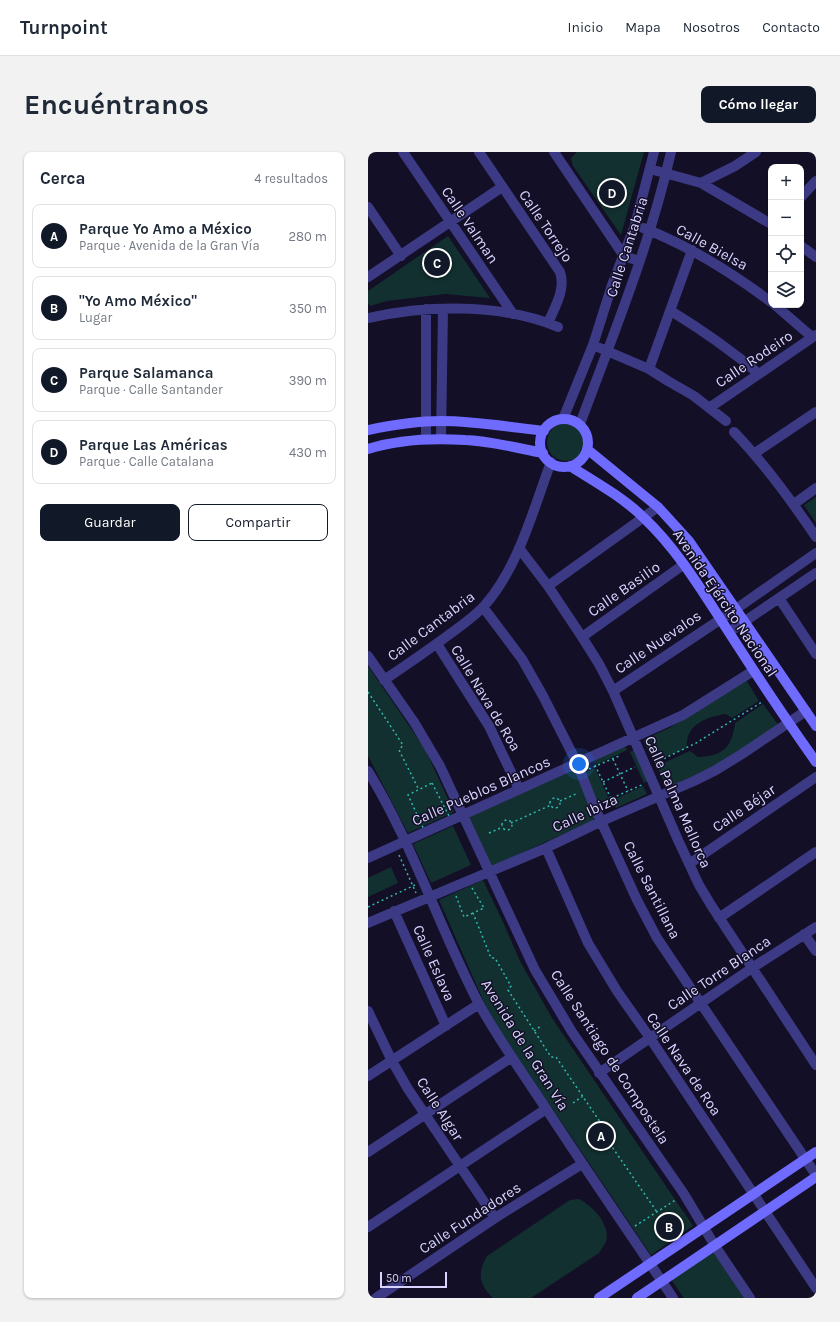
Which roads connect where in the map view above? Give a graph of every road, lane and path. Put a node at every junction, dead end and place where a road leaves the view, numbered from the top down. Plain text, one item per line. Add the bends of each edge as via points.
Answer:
1 (404, 152) edge
2 (479, 152) edge
3 (654, 152) edge
4 (671, 152) edge
5 (756, 152) edge
6 (559, 153) edge
7 (650, 169) junction
8 (666, 173) junction
9 (816, 181) edge
10 (701, 183) junction
11 (502, 187) junction
12 (804, 194) edge
13 (368, 207) edge
14 (768, 220) edge
15 (450, 221) junction
16 (635, 225) junction
17 (649, 231) junction
18 (804, 248) edge
19 (692, 250) junction
20 (401, 256) junction
21 (624, 256) junction
22 (816, 257) edge
23 (639, 261) junction
24 (368, 277) edge
25 (768, 300) edge
26 (779, 308) edge
27 (426, 309) junction
28 (443, 309) junction
29 (671, 312) junction
30 (513, 314) junction
31 (368, 318) edge
32 (548, 323) junction
33 (558, 327) dead end
34 (814, 336) edge
35 (593, 345) junction
36 (607, 350) junction
37 (649, 368) junction
38 (758, 374) junction
39 (709, 408) junction
40 (816, 412) edge
41 (563, 419) junction
42 (427, 421) junction
43 (442, 421) junction
44 (726, 421) dead end
45 (580, 424) junction
46 (368, 430) edge
47 (544, 431) junction
48 (734, 432) dead end
49 (441, 439) junction
50 (426, 440) junction
51 (368, 448) edge
52 (587, 449) junction
53 (543, 453) junction
54 (755, 453) junction
55 (551, 462) junction
56 (570, 466) junction
57 (816, 488) edge
58 (794, 504) junction
59 (658, 506) junction
60 (644, 517) junction
61 (816, 537) edge
62 (519, 548) junction
63 (816, 553) edge
64 (683, 565) junction
65 (816, 573) edge
66 (548, 586) junction
67 (779, 598) junction
68 (483, 607) junction
69 (736, 609) junction
70 (720, 619) junction
71 (745, 622) junction
72 (729, 632) junction
73 (582, 637) junction
74 (437, 644) junction
75 (816, 654) edge
76 (368, 656) edge
77 (753, 671) junction
78 (384, 680) junction
79 (613, 691) junction
80 (368, 692) edge
81 (770, 697) junction
82 (806, 711) junction
83 (789, 723) junction
84 (816, 726) edge
85 (635, 743) junction
86 (613, 758) junction
87 (593, 762) junction
88 (816, 762) edge
89 (577, 763) junction
90 (641, 767) junction
91 (368, 771) edge
92 (584, 772) dead end
93 (620, 774) junction
94 (816, 777) edge
95 (652, 780) junction
96 (603, 782) junction
97 (519, 789) junction
98 (419, 790) junction
99 (628, 791) junction
100 (578, 793) dead end
101 (659, 796) junction
102 (611, 800) junction
103 (560, 801) junction
104 (551, 805) junction
105 (594, 806) junction
106 (619, 814) junction
107 (464, 815) junction
108 (451, 820) junction
109 (602, 821) junction
110 (512, 823) junction
111 (502, 827) junction
112 (425, 832) junction
113 (488, 833) dead end
114 (405, 842) junction
115 (396, 846) junction
116 (546, 848) junction
117 (816, 852) edge
118 (368, 858) edge
119 (689, 864) junction
120 (490, 871) junction
121 (419, 884) junction
122 (470, 886) dead end
123 (430, 896) junction
124 (456, 896) dead end
125 (419, 901) junction
126 (368, 907) edge
127 (394, 911) junction
128 (473, 913) junction
129 (719, 918) junction
130 (368, 923) edge
131 (816, 927) edge
132 (804, 934) junction
133 (816, 952) edge
134 (752, 968) junction
135 (479, 1004) junction
136 (700, 1004) junction
137 (368, 1011) edge
138 (446, 1026) junction
139 (541, 1026) dead end
140 (534, 1031) junction
141 (650, 1038) junction
142 (512, 1057) junction
143 (392, 1061) junction
144 (816, 1065) edge
145 (599, 1073) junction
146 (368, 1076) edge
147 (583, 1096) junction
148 (573, 1103) dead end
149 (546, 1109) junction
150 (424, 1114) junction
151 (368, 1152) edge
152 (816, 1152) edge
153 (805, 1160) junction
154 (582, 1164) junction
155 (459, 1166) junction
156 (816, 1176) edge
157 (684, 1194) junction
158 (753, 1194) junction
159 (657, 1212) junction
160 (765, 1212) junction
161 (495, 1218) junction
162 (368, 1227) edge
163 (704, 1227) junction
164 (627, 1230) junction
165 (715, 1246) junction
166 (649, 1264) junction
167 (662, 1281) junction
168 (816, 1288) edge
169 (376, 1298) edge
170 (599, 1298) edge
171 (637, 1298) edge
172 (673, 1298) edge
173 (750, 1298) edge

1 - 15 street, Calle Valman
2 - 11 street, Calle Torrejo
3 - 7 street, Calle Cantabria
4 - 8 street, Calle Cantabria
5 - 10 street
6 - 21 street
7 - 8 street
7 - 16 street, Calle Cantabria
8 - 10 street
8 - 17 street, Calle Cantabria
9 - 12 street
10 - 14 street
11 - 15 street
11 - 32 street, Calle Torrejo via 562,279 560,295
13 - 20 street
15 - 20 street
15 - 30 street, Calle Valman
16 - 17 street, Calle Bielsa
16 - 21 street, Calle Cantabria
17 - 19 street, Calle Bielsa
17 - 23 street, Calle Cantabria
18 - 22 street
19 - 25 street, Calle Bielsa
19 - 29 street
20 - 24 street
21 - 23 street
21 - 35 street, Calle Cantabria
23 - 36 street, Calle Cantabria
26 - 34 street
27 - 28 street
27 - 31 street
27 - 42 street
28 - 30 street
28 - 43 street
29 - 37 street
29 - 38 street via 730,350
30 - 32 street
32 - 33 street
34 - 38 street, Calle Rodeiro
35 - 36 street
35 - 41 street, Calle Cantabria
36 - 37 street
36 - 45 street, Calle Cantabria
37 - 39 street
38 - 39 street, Calle Rodeiro
39 - 44 street
40 - 54 street
41 - 45 street
41 - 47 street via 555,421
42 - 43 street
42 - 46 street
42 - 50 street
43 - 47 street
43 - 49 street
45 - 52 street via 588,438
47 - 53 street via 541,442
48 - 54 street
49 - 50 street
49 - 53 street via 466,440
50 - 51 street via 400,441
52 - 56 street via 581,460
52 - 59 street, Avenida Ejército Nacional
53 - 55 street
54 - 58 street
55 - 56 street via 560,466
55 - 62 street, Calle Cantabria
56 - 60 street, Avenida Ejército Nacional
57 - 58 street
58 - 61 street
59 - 60 street
59 - 69 street, Avenida Ejército Nacional via 689,541
60 - 64 street, Avenida Ejército Nacional
60 - 66 street
62 - 66 street, Calle Palma Mallorca
62 - 68 street, Calle Cantabria via 497,590
63 - 69 street
64 - 70 street, Avenida Ejército Nacional
64 - 73 street, Calle Basilio
65 - 67 street
66 - 73 street, Calle Palma Mallorca
67 - 71 street
67 - 75 street
68 - 74 street, Calle Cantabria
68 - 89 street, Calle Santillana via 530,671
69 - 70 street, Calle Nuevalos
69 - 71 street, Avenida Ejército Nacional
70 - 72 street, Avenida Ejército Nacional
70 - 79 street, Calle Nuevalos
71 - 72 street
71 - 82 street, Avenida Ejército Nacional
72 - 77 street, Avenida Ejército Nacional
73 - 79 street, Calle Palma Mallorca
74 - 78 street, Calle Cantabria
74 - 97 street, Calle Nava de Roa via 489,726
76 - 78 street, Calle Santiago de Compostela
77 - 81 street, Avenida Ejército Nacional
77 - 85 street, Calle Pueblos Blancos
78 - 107 street, Calle Santiago de Compostela via 427,743
79 - 85 street, Calle Palma Mallorca
80 - 98 path via 403,744 399,750
81 - 83 street, Avenida Ejército Nacional
81 - 90 path via 696,743
82 - 83 street, Calle Ibiza
82 - 84 street, Avenida Ejército Nacional
83 - 88 street, Avenida Ejército Nacional
83 - 101 street, Calle Ibiza via 716,770
85 - 86 path
85 - 87 street, Calle Pueblos Blancos
85 - 90 street, Calle Palma Mallorca
86 - 87 path
86 - 93 path
87 - 89 street, Calle Pueblos Blancos
87 - 92 path
87 - 96 path
89 - 97 street, Calle Pueblos Blancos
89 - 105 street, Calle Santillana
90 - 93 path
90 - 95 street, Calle Palma Mallorca
91 - 114 street, Avenida de la Gran Vía
93 - 96 path
93 - 99 path
94 - 119 street, Calle Béjar
95 - 99 path
95 - 101 street, Calle Palma Mallorca
96 - 102 path
97 - 107 street, Calle Pueblos Blancos
98 - 108 path via 432,783
98 - 112 path via 408,795
99 - 102 path
100 - 103 path
101 - 106 street, Calle Ibiza
101 - 119 street, Calle Palma Mallorca
102 - 105 path
102 - 106 path
103 - 104 path via 554,799
103 - 104 path via 558,808
104 - 110 path
105 - 109 street, Calle Santillana
106 - 109 street, Calle Ibiza
107 - 108 street, Calle Pueblos Blancos
107 - 120 street, Calle Santiago de Compostela
108 - 112 street, Calle Pueblos Blancos
108 - 112 path
109 - 116 street, Calle Ibiza
109 - 136 street, Calle Santillana via 647,920
110 - 111 path via 510,829
110 - 111 path via 506,820
111 - 113 path
112 - 114 street, Calle Pueblos Blancos
114 - 115 street, Calle Pueblos Blancos
114 - 121 street, Avenida de la Gran Vía
115 - 118 street, Calle Pueblos Blancos
115 - 121 path
116 - 120 street, Calle Ibiza
116 - 141 street, Calle Nava de Roa via 588,943 616,991
117 - 129 street
119 - 129 street, Calle Palma Mallorca
120 - 123 street, Calle Ibiza
120 - 145 street, Calle Santiago de Compostela via 535,970
121 - 123 street, Avenida de la Gran Vía
121 - 125 path
121 - 126 path
122 - 128 path via 484,908
123 - 125 street, Calle Ibiza
123 - 135 street, Avenida de la Gran Vía
124 - 128 path via 464,917
125 - 127 street, Calle Ibiza
127 - 130 street, Calle Ibiza
127 - 138 street, Calle Eslava
128 - 140 path via 491,958 495,958 510,986 508,990
129 - 134 street, Calle Palma Mallorca
131 - 132 street, Calle Torre Blanca
132 - 133 street
132 - 134 street, Calle Torre Blanca
134 - 136 street, Calle Torre Blanca
134 - 144 street, Calle Palma Mallorca
135 - 138 street
135 - 142 street, Avenida de la Gran Vía
136 - 141 street, Calle Torre Blanca
136 - 153 street, Calle Santillana
137 - 143 street, Calle Algar
138 - 143 street
139 - 140 path
140 - 147 path via 551,1057 556,1057
141 - 145 street, Calle Torre Blanca
141 - 158 street, Calle Nava de Roa
142 - 149 street, Avenida de la Gran Vía
142 - 150 street
143 - 146 street
143 - 150 street, Calle Algar
145 - 157 street, Calle Santiago de Compostela
147 - 148 path
147 - 159 path via 611,1138 608,1141
149 - 154 street, Avenida de la Gran Vía
149 - 155 street
150 - 151 street
150 - 155 street, Calle Algar
152 - 153 street
153 - 156 street, Calle Santillana
153 - 158 street
154 - 161 street, Calle Fundadores
154 - 164 street, Avenida de la Gran Vía
155 - 161 street, Calle Algar
155 - 162 street
156 - 160 street
157 - 159 path
157 - 163 street, Calle Santiago de Compostela
158 - 160 street, Calle Nava de Roa
158 - 163 street
159 - 164 path
160 - 165 street
160 - 168 street, Calle Nava de Roa
161 - 169 street, Calle Fundadores
163 - 165 street, Calle Santiago de Compostela
163 - 166 street
164 - 166 street, Avenida de la Gran Vía
165 - 167 street
165 - 173 street, Calle Santiago de Compostela
166 - 167 street, Avenida de la Gran Vía
166 - 170 street
167 - 171 street
167 - 172 street, Avenida de la Gran Vía

